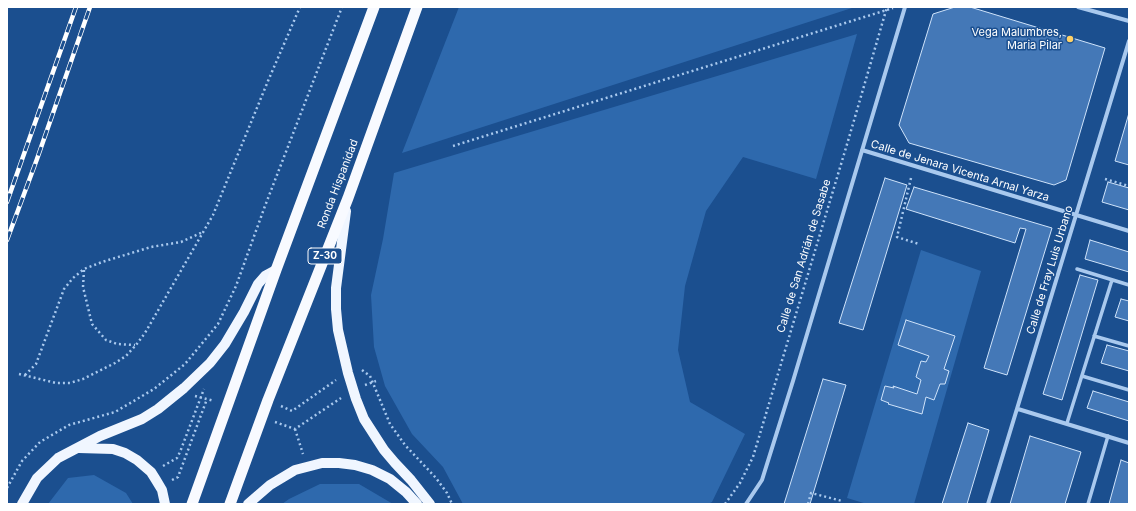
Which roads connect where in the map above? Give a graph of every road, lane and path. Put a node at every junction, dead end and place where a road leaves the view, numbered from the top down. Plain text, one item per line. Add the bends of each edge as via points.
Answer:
1 (300, 7) edge
2 (342, 7) edge
3 (374, 7) edge
4 (417, 7) edge
5 (898, 7) edge
6 (905, 7) edge
7 (1078, 7) edge
8 (886, 9) edge
9 (1129, 21) edge
10 (1129, 41) edge
11 (453, 146) dead end
12 (862, 150) junction
13 (911, 178) dead end
14 (1105, 179) dead end
15 (1129, 186) edge
16 (348, 198) junction
17 (1076, 215) junction
18 (203, 232) junction
19 (1129, 232) edge
20 (919, 244) dead end
21 (84, 269) junction
22 (1077, 269) dead end
23 (276, 270) junction
24 (1112, 280) junction
25 (1129, 285) edge
26 (1094, 336) junction
27 (136, 345) junction
28 (1129, 346) edge
29 (185, 364) junction
30 (348, 373) junction
31 (19, 374) dead end
32 (25, 375) junction
33 (196, 376) junction
34 (1082, 376) junction
35 (1129, 390) edge
36 (207, 399) dead end
37 (268, 400) junction
38 (1018, 409) junction
39 (1067, 423) junction
40 (295, 429) dead end
41 (1108, 436) junction
42 (1129, 442) edge
43 (78, 448) junction
44 (306, 466) junction
45 (151, 472) junction
46 (159, 486) junction
47 (7, 488) edge
48 (842, 501) dead end
49 (22, 504) edge
50 (165, 504) edge
51 (192, 504) edge
52 (230, 504) edge
53 (248, 504) edge
54 (417, 504) edge
55 (430, 504) edge
56 (452, 504) edge
57 (724, 504) edge
58 (746, 504) edge
59 (808, 504) edge
60 (988, 504) edge
61 (1088, 504) edge

1 - 18 path via 213,215
2 - 29 path via 236,286 218,324
3 - 23 highway
4 - 16 highway, Ronda Hispanidad / Z-30
5 - 8 path
6 - 12 street
7 - 9 street
8 - 11 path
8 - 57 path, Calle de San Adrián de Sasabe via 753,457 740,483
10 - 17 street, Calle de Fray Luis Urbano
12 - 17 street, Calle de Jenara Vicenta Arnal Yarza
12 - 58 street via 762,480
13 - 20 path via 897,237
14 - 15 path
16 - 30 main road via 338,268 336,309
16 - 37 highway, Ronda Hispanidad / Z-30
17 - 19 street, Calle de Jenara Vicenta Arnal Yarza
17 - 38 street, Calle de Fray Luis Urbano
18 - 21 path via 181,242 151,247
18 - 27 path
21 - 27 path via 83,287 92,324 106,340 117,344
21 - 32 path via 64,288 36,364
22 - 24 street
23 - 33 main road via 265,276 258,284 236,327 210,363
23 - 51 highway
24 - 25 street
24 - 26 street
26 - 28 street
26 - 34 street
27 - 32 path via 121,359 70,383
29 - 33 path
29 - 47 path via 154,389 115,412 69,425 40,442 22,461
30 - 37 path via 292,411
30 - 55 main road via 364,419 384,450
30 - 56 path via 363,370 370,376 390,424 405,445 436,478
31 - 32 path
33 - 43 main road via 158,409
33 - 45 path via 206,384 180,452 177,458
34 - 35 street
34 - 39 street
36 - 46 path via 178,477
37 - 52 highway, Ronda Hispanidad / Z-30
38 - 39 street
38 - 60 street, Calle de Fray Luis Urbano
39 - 41 street
40 - 44 path
41 - 42 street
41 - 61 street
43 - 45 main road via 113,449 137,460
43 - 49 main road via 58,458 37,478
44 - 53 main road via 270,485
44 - 54 main road via 339,463 372,470 390,479
45 - 46 main road
46 - 50 main road
48 - 59 path via 811,493

